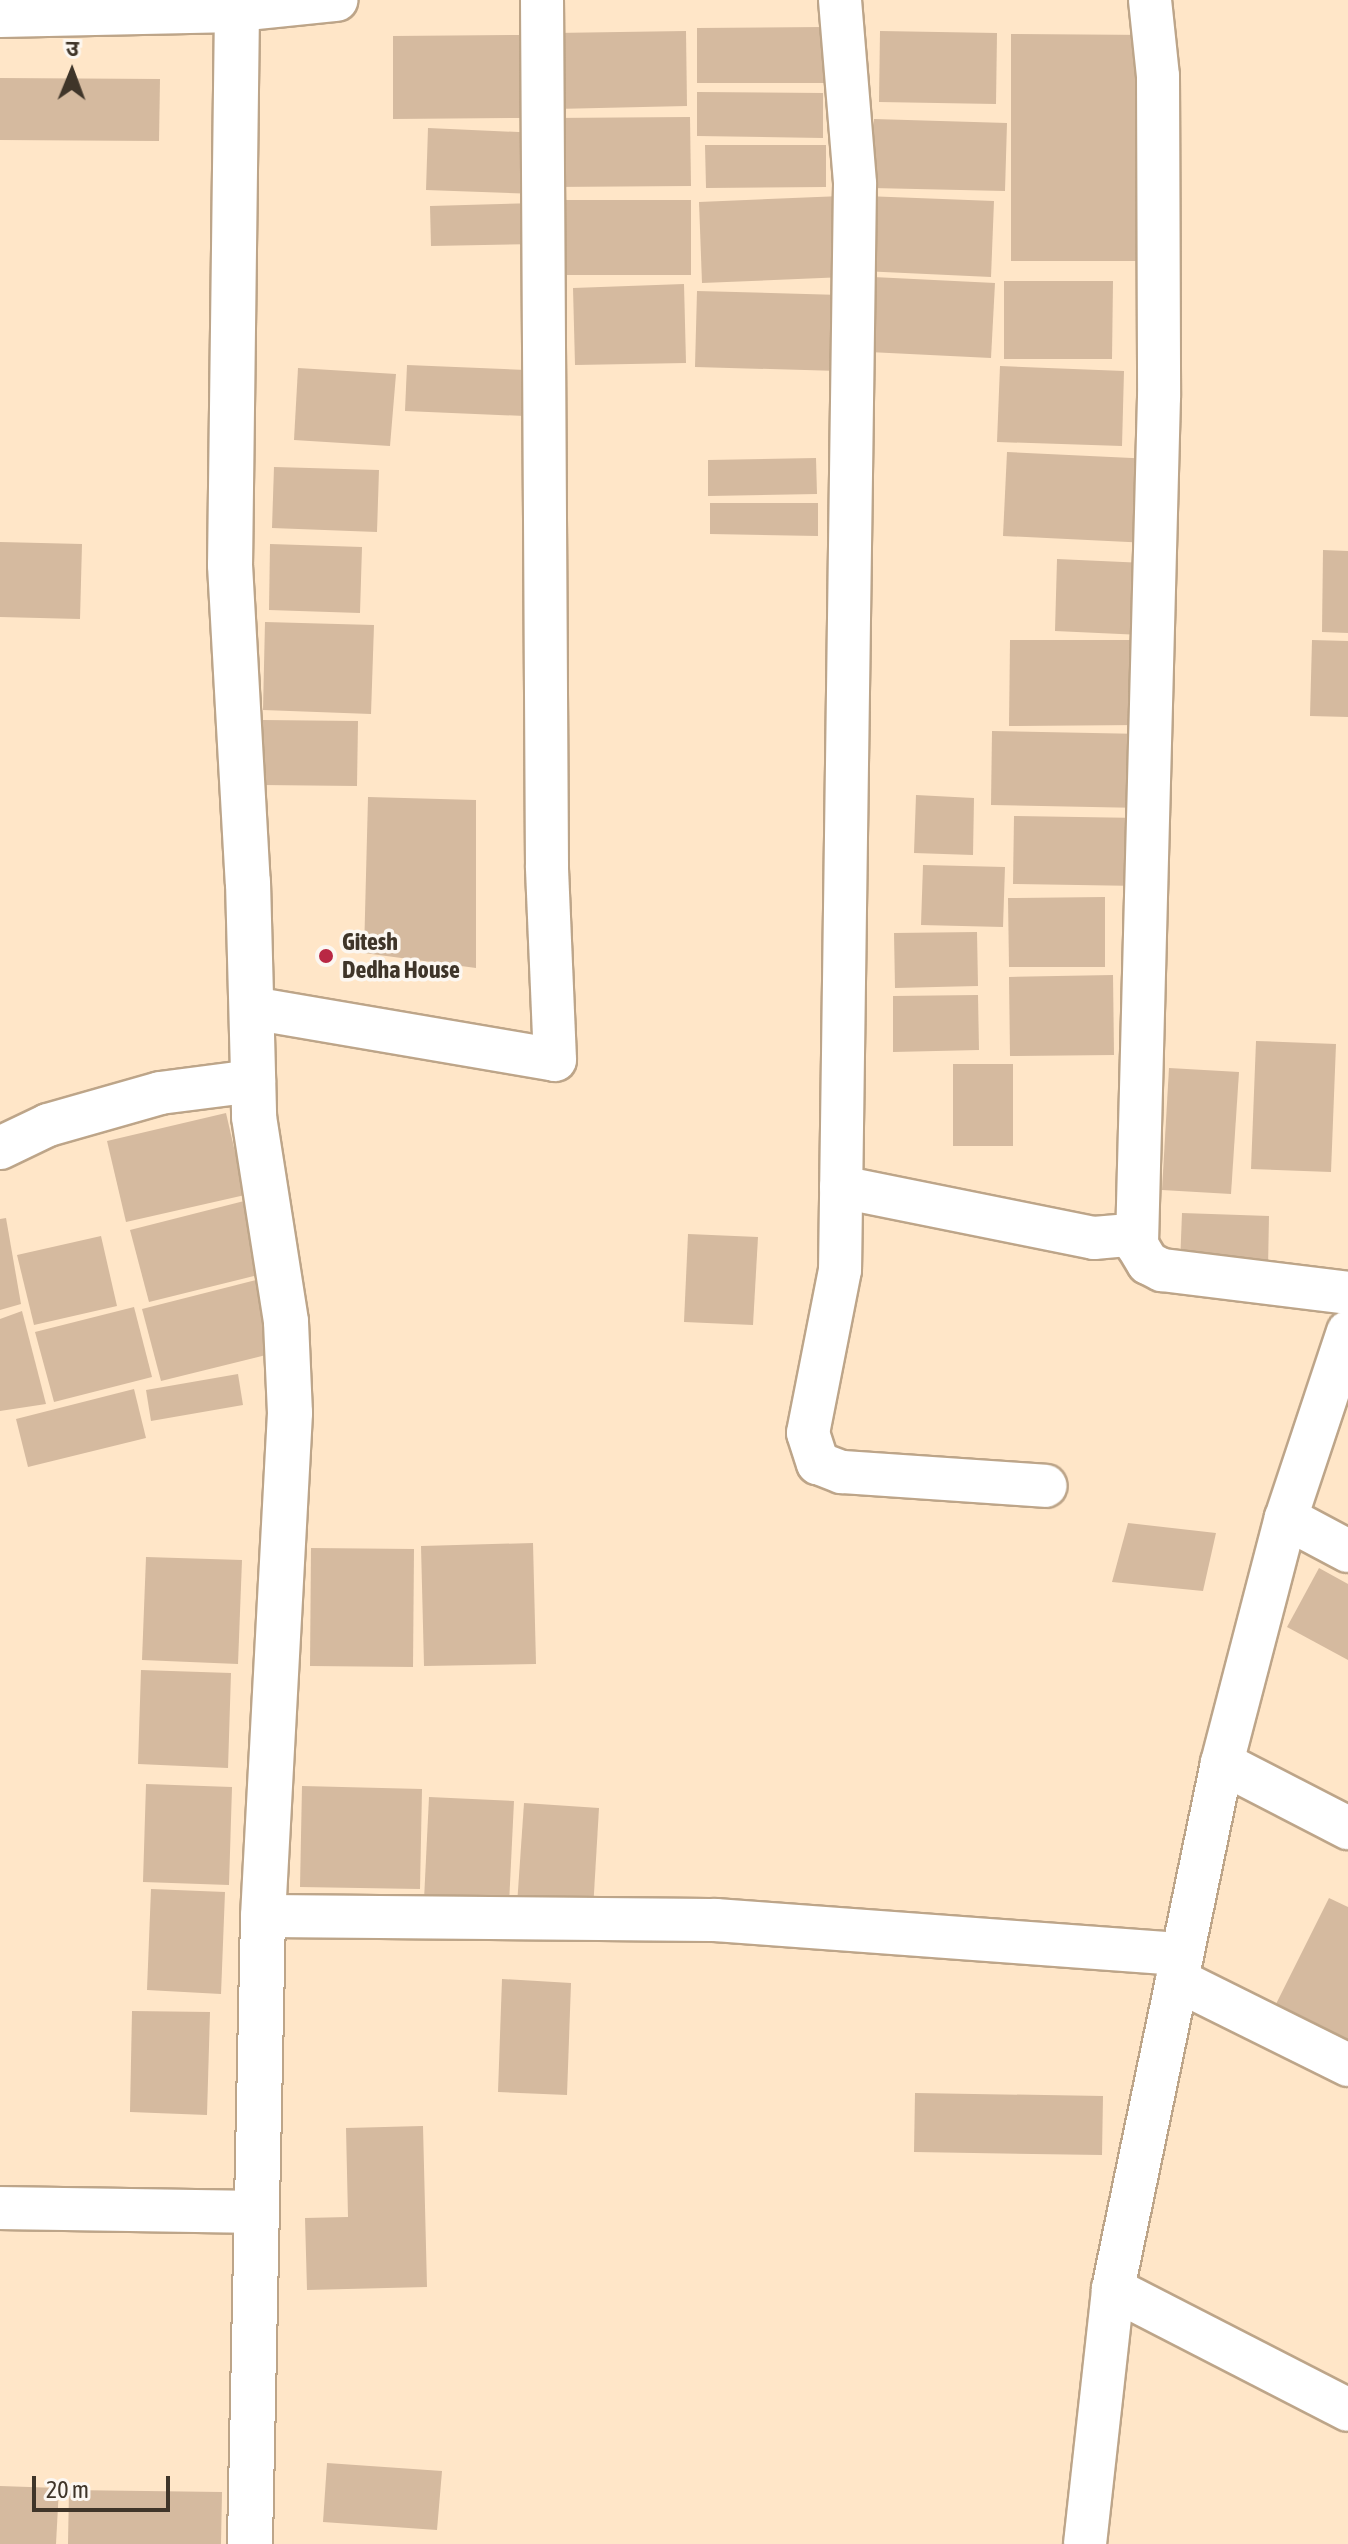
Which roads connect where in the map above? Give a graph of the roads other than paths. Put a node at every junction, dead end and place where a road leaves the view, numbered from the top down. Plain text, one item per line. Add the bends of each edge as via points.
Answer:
1 (336, 0) edge
2 (542, 0) edge
3 (840, 0) edge
4 (1150, 0) edge
5 (237, 5) edge
6 (0, 15) edge
7 (252, 1008) junction
8 (254, 1081) junction
9 (0, 1148) edge
10 (841, 1187) junction
11 (1137, 1245) junction
12 (1348, 1293) edge
13 (1348, 1332) edge
14 (1046, 1486) dead end
15 (1286, 1518) junction
16 (1348, 1551) edge
17 (1222, 1763) junction
18 (1348, 1828) edge
19 (263, 1916) junction
20 (1180, 1967) junction
21 (1348, 2065) edge
22 (0, 2208) edge
23 (257, 2212) junction
24 (1113, 2289) junction
25 (1348, 2410) edge
26 (250, 2544) edge
27 (1085, 2544) edge

1 - 5 street
2 - 7 street via 547,866 555,1060
3 - 10 street via 855,184
4 - 11 street via 1158,76 1157,536
5 - 6 street
5 - 7 street via 230,565
7 - 8 street
8 - 9 street via 160,1093 48,1125
8 - 19 street via 286,1322 290,1413
10 - 11 street via 1094,1238 1127,1235
10 - 14 street via 840,1270 808,1433 818,1463 842,1472
11 - 12 street via 1148,1263 1162,1270
13 - 15 street
15 - 16 street
15 - 17 street
17 - 18 street
17 - 20 street
19 - 20 street via 716,1920
19 - 23 street
20 - 21 street
20 - 24 street
22 - 23 street
23 - 26 street
24 - 25 street
24 - 27 street

